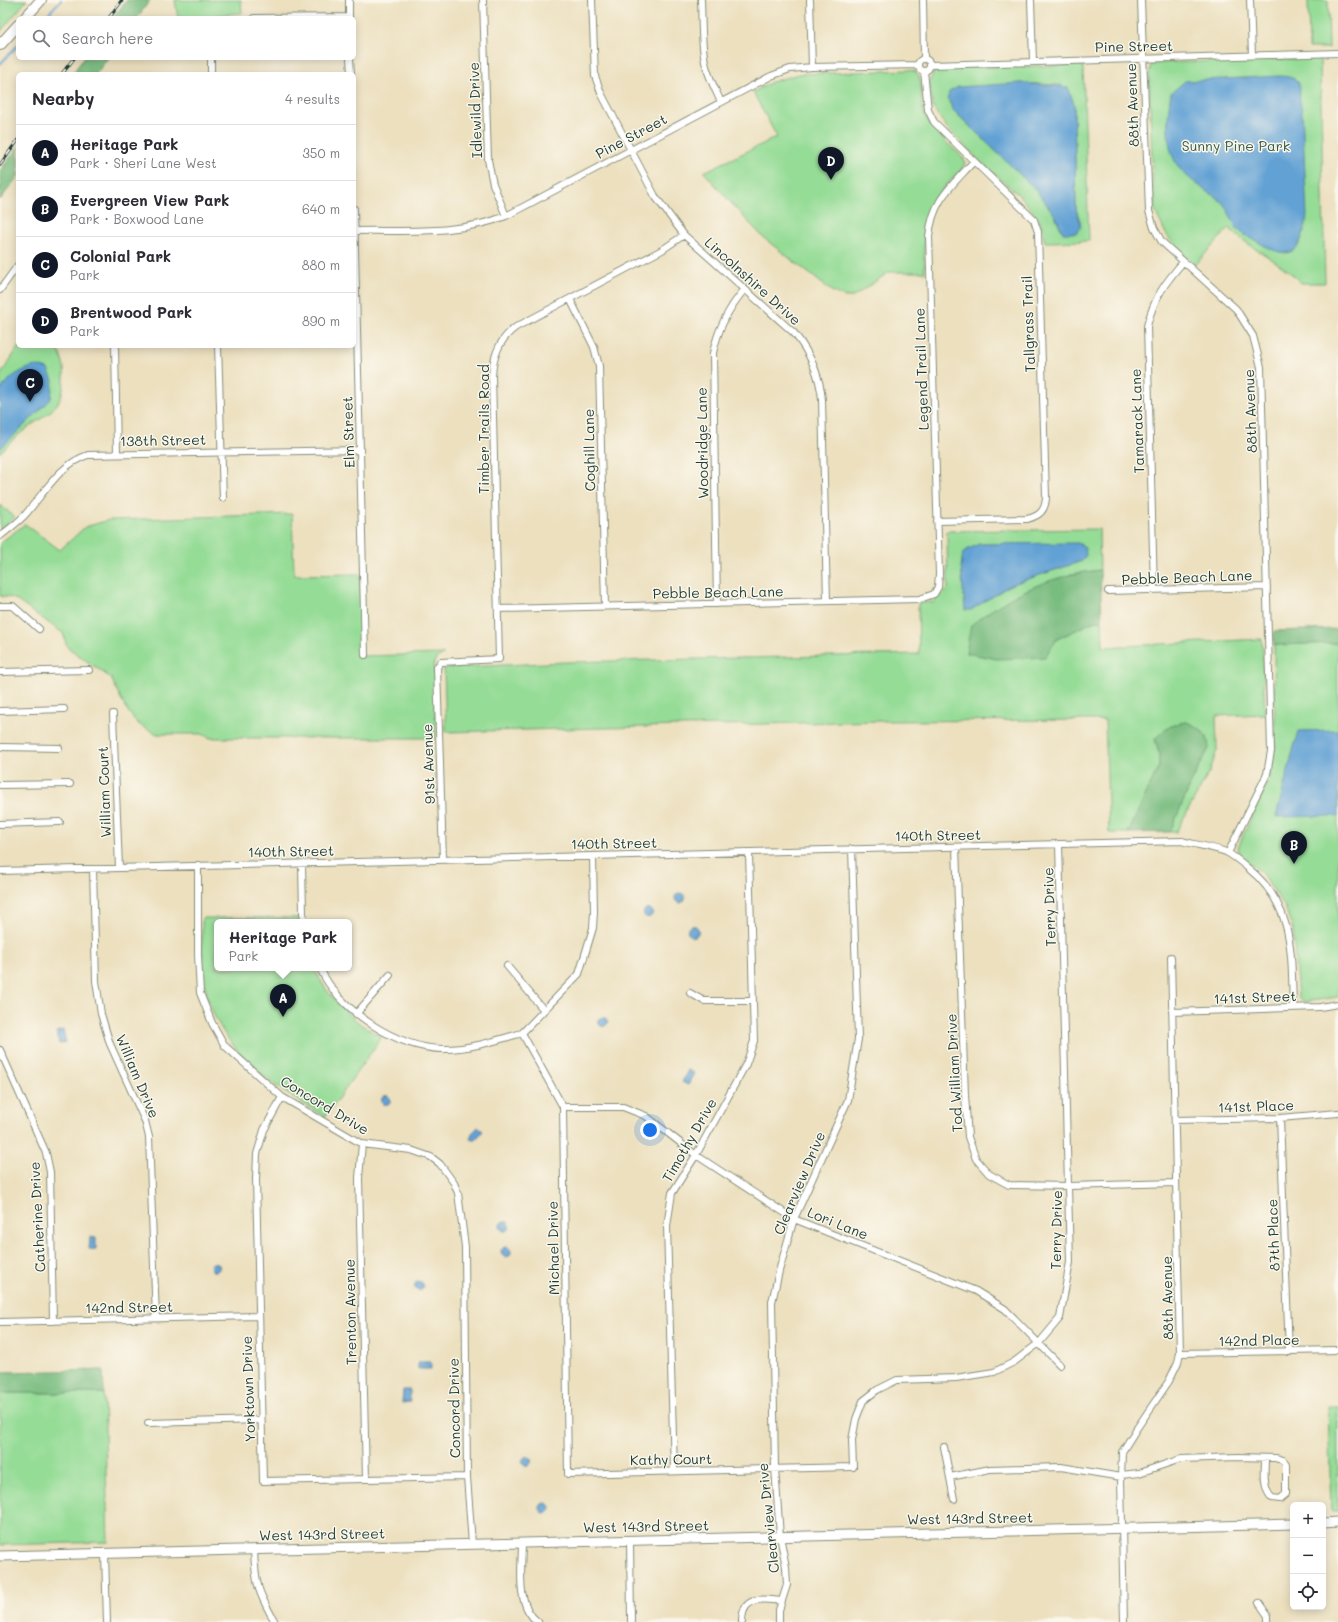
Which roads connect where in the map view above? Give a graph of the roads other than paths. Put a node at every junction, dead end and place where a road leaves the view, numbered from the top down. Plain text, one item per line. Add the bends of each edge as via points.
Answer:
1 (41, 0) edge
2 (349, 0) edge
3 (483, 0) edge
4 (592, 0) edge
5 (701, 0) edge
6 (810, 0) edge
7 (922, 0) edge
8 (1032, 0) edge
9 (1141, 0) edge
10 (1250, 0) edge
11 (26, 16) edge
12 (349, 16) edge
13 (16, 27) edge
14 (0, 45) edge
15 (1338, 54) edge
16 (1252, 55) junction
17 (924, 58) junction
18 (1143, 58) junction
19 (211, 60) edge
20 (350, 60) edge
21 (1033, 61) junction
22 (918, 65) junction
23 (931, 65) junction
24 (812, 67) junction
25 (924, 71) junction
26 (211, 72) edge
27 (351, 72) edge
28 (721, 102) junction
29 (631, 150) junction
30 (974, 161) junction
31 (506, 216) junction
32 (356, 231) edge
33 (684, 235) junction
34 (1183, 262) junction
35 (16, 268) edge
36 (0, 290) edge
37 (744, 290) junction
38 (356, 294) edge
39 (570, 299) junction
40 (115, 348) edge
41 (218, 348) edge
42 (361, 450) junction
43 (220, 451) junction
44 (117, 454) junction
45 (223, 498) dead end
46 (937, 521) junction
47 (0, 536) edge
48 (1267, 587) junction
49 (1154, 590) junction
50 (936, 591) joint
51 (1108, 591) dead end
52 (827, 601) junction
53 (717, 604) junction
54 (0, 606) edge
55 (605, 606) junction
56 (498, 609) junction
57 (40, 629) dead end
58 (365, 655) dead end
59 (437, 667) joint
60 (89, 670) dead end
61 (0, 672) edge
62 (64, 709) dead end
63 (0, 711) edge
64 (113, 714) dead end
65 (0, 747) edge
66 (59, 748) dead end
67 (70, 784) dead end
68 (0, 785) edge
69 (60, 822) dead end
70 (0, 824) edge
71 (1059, 844) junction
72 (956, 847) junction
73 (852, 849) junction
74 (749, 852) junction
75 (1228, 853) junction
76 (593, 856) junction
77 (443, 860) junction
78 (302, 864) junction
79 (198, 865) junction
80 (119, 868) junction
81 (93, 869) junction
82 (0, 871) edge
83 (304, 919) edge
84 (1171, 957) dead end
85 (507, 966) dead end
86 (322, 971) edge
87 (390, 975) dead end
88 (690, 993) dead end
89 (753, 1001) junction
90 (1338, 1004) edge
91 (1293, 1007) junction
92 (543, 1010) junction
93 (1172, 1012) junction
94 (356, 1014) junction
95 (522, 1033) junction
96 (0, 1050) edge
97 (282, 1097) junction
98 (563, 1107) junction
99 (1338, 1113) edge
100 (1280, 1118) junction
101 (1175, 1120) junction
102 (362, 1144) junction
103 (696, 1155) junction
104 (1176, 1183) junction
105 (1069, 1186) junction
106 (794, 1219) junction
107 (258, 1316) junction
108 (156, 1318) junction
109 (53, 1321) junction
110 (0, 1322) edge
111 (1039, 1343) junction
112 (1338, 1350) edge
113 (1289, 1352) junction
114 (1180, 1353) junction
115 (1060, 1365) dead end
116 (261, 1420) junction
117 (148, 1423) dead end
118 (944, 1447) dead end
119 (1265, 1458) junction
120 (775, 1468) junction
121 (674, 1471) junction
122 (568, 1474) joint
123 (950, 1476) junction
124 (1121, 1476) junction
125 (467, 1478) junction
126 (366, 1479) junction
127 (954, 1499) dead end
128 (1338, 1522) edge
129 (1326, 1523) edge
130 (1290, 1524) edge
131 (1122, 1528) junction
132 (780, 1536) junction
133 (630, 1540) junction
134 (522, 1543) junction
135 (472, 1544) junction
136 (254, 1549) junction
137 (106, 1554) junction
138 (0, 1556) edge
139 (781, 1601) junction
140 (1259, 1604) dead end
141 (107, 1622) edge
142 (275, 1622) edge
143 (538, 1622) edge
144 (631, 1622) edge
145 (742, 1622) edge
146 (779, 1622) edge
147 (1124, 1622) edge
148 (1268, 1622) edge

1 - 11 main road
2 - 12 street
3 - 31 street, Idlewild Drive via 488,160 493,184
4 - 29 street, Lincolnshire Drive via 595,76 601,93
5 - 28 street via 705,62
6 - 24 street
7 - 17 street
8 - 21 street
9 - 18 street, 88th Avenue
10 - 16 street
13 - 14 main road
15 - 16 street, Pine Street
16 - 18 street, Pine Street
17 - 22 street
17 - 23 street
18 - 21 street, Pine Street
18 - 34 street, 88th Avenue via 1148,211 1162,242
19 - 26 street
20 - 27 street
21 - 23 street, Pine Street
22 - 24 street, Pine Street
22 - 25 street via 920,70
23 - 25 street
24 - 28 street, Pine Street via 790,69 771,76
25 - 30 street, Tallgrass Trail via 928,110 934,122
28 - 29 street, Pine Street
29 - 31 street, Pine Street
29 - 33 street, Lincolnshire Drive via 655,196
30 - 46 street, Legend Trail Lane via 939,200 932,216 929,236
30 - 46 street, Tallgrass Trail via 1034,220 1038,232 1046,502 1042,513 1027,519
31 - 32 street, Pine Street via 480,225 455,229
33 - 37 street, Lincolnshire Drive
33 - 39 street, Timber Trails Road via 662,250
34 - 48 street, 88th Avenue via 1236,309 1250,329 1257,347 1261,367
34 - 49 street, Tamarack Lane via 1163,285 1147,326
35 - 36 street
37 - 52 street, Lincolnshire Drive via 794,333 806,348 820,380
37 - 53 street, Woodridge Lane via 726,313 717,336 713,357
38 - 42 street, Elm Street
39 - 55 street, Coghill Lane via 594,347 599,366
39 - 56 street, Timber Trails Road via 510,331 500,343 492,363
40 - 44 street
41 - 43 street
42 - 43 street, 138th Street
42 - 58 street, Elm Street
43 - 44 street, 138th Street
43 - 45 street
44 - 47 street, 138th Street via 88,455 72,462 24,516
46 - 50 street, Legend Trail Lane via 939,574
48 - 49 street, Pebble Beach Lane
48 - 75 street, 88th Avenue via 1271,750 1267,774
49 - 51 street, Pebble Beach Lane
50 - 52 street, Pebble Beach Lane via 920,599
52 - 53 street, Pebble Beach Lane
53 - 55 street, Pebble Beach Lane
54 - 57 street via 13,606
55 - 56 street, Pebble Beach Lane
56 - 59 street, Timber Trails Road via 499,659 441,662
59 - 77 street, 91st Avenue
60 - 61 street
62 - 63 street
64 - 80 street, William Court
65 - 66 street
67 - 68 street
69 - 70 street
71 - 72 street, 140th Street
71 - 75 street, 140th Street via 1182,841
71 - 105 street, Terry Drive
72 - 73 street, 140th Street
72 - 105 street, Tod William Drive via 968,1137 976,1158 989,1174 1009,1185
73 - 74 street, 140th Street
73 - 106 street, Clearview Drive via 858,1039 855,1068 848,1100
74 - 76 street, 140th Street
74 - 89 street, Timothy Drive
75 - 91 street via 1257,875 1269,888 1281,909 1290,939
76 - 77 street, 140th Street
76 - 92 street via 594,920 579,974
77 - 78 street, 140th Street
78 - 79 street, 140th Street
78 - 83 street
79 - 80 street, 140th Street
79 - 97 street, Concord Drive via 200,993 225,1046
80 - 81 street, 140th Street
81 - 82 street, 140th Street
81 - 108 street, William Drive via 96,981 100,1014 110,1044 146,1121 149,1137
84 - 93 street, 88th Avenue
85 - 92 street
86 - 94 street via 337,995
87 - 94 street
88 - 89 street via 704,1001
89 - 103 street, Timothy Drive via 754,1041 746,1064
90 - 91 street, 141st Street
91 - 93 street, 141st Street
92 - 95 street
93 - 101 street, 88th Avenue
94 - 95 street via 388,1034 414,1044 444,1049 484,1044
95 - 98 street, Michael Drive
96 - 109 street, Catherine Drive via 46,1153 50,1172
97 - 102 street, Concord Drive
97 - 107 street, Yorktown Drive via 264,1130 257,1154
98 - 103 street, Lori Lane via 623,1107 646,1116
98 - 122 street, Michael Drive
99 - 100 street, 141st Place
100 - 101 street, 141st Place
100 - 113 street, 87th Place
101 - 104 street, 88th Avenue
102 - 125 street, Concord Drive via 411,1150 426,1155 447,1172 458,1193 464,1247
102 - 126 street, Trenton Avenue via 359,1178
103 - 106 street, Lori Lane
103 - 121 street, Timothy Drive via 672,1194 667,1226
104 - 105 street, Tod William Drive
104 - 114 street, 88th Avenue
105 - 111 street, Terry Drive via 1070,1262 1060,1318
106 - 111 street, Lori Lane via 976,1291 1005,1309
106 - 120 street, Clearview Drive via 772,1302
107 - 108 street, 142nd Street
107 - 116 street, Yorktown Drive
108 - 109 street, 142nd Street
109 - 110 street, 142nd Street
111 - 115 street, Lori Lane
111 - 120 street, Terry Drive via 1014,1362 994,1372 956,1378 897,1380 877,1390 864,1401 856,1419 852,1440 853,1467
112 - 113 street, 142nd Place
113 - 114 street, 142nd Place
114 - 124 street, 88th Avenue via 1169,1381 1122,1452
116 - 117 street
116 - 126 street, Yorktown Drive via 263,1481
118 - 123 street
119 - 119 street via 1283,1460 1286,1465 1286,1494 1280,1499 1267,1494
119 - 124 street via 1181,1459 1139,1473
120 - 121 street, Kathy Court
120 - 132 street, Clearview Drive
121 - 122 street, Kathy Court
123 - 124 street via 990,1469 1060,1467
123 - 127 street
124 - 131 street, 88th Avenue
125 - 126 street, Yorktown Drive
125 - 135 street, Concord Drive
128 - 129 main road
130 - 131 main road, West 143rd Street
131 - 132 main road, West 143rd Street
131 - 147 street, 88th Avenue
132 - 133 main road, West 143rd Street
132 - 139 street, Clearview Drive via 787,1585
133 - 134 main road, West 143rd Street
133 - 144 street
134 - 135 main road, West 143rd Street
134 - 143 street via 521,1581 526,1608
135 - 136 main road, West 143rd Street
136 - 137 main road, West 143rd Street
136 - 142 street via 258,1592
137 - 138 main road, West 143rd Street
137 - 141 street
139 - 145 street via 760,1599 750,1603 745,1608
139 - 146 street, Clearview Drive
140 - 148 street via 1268,1616

